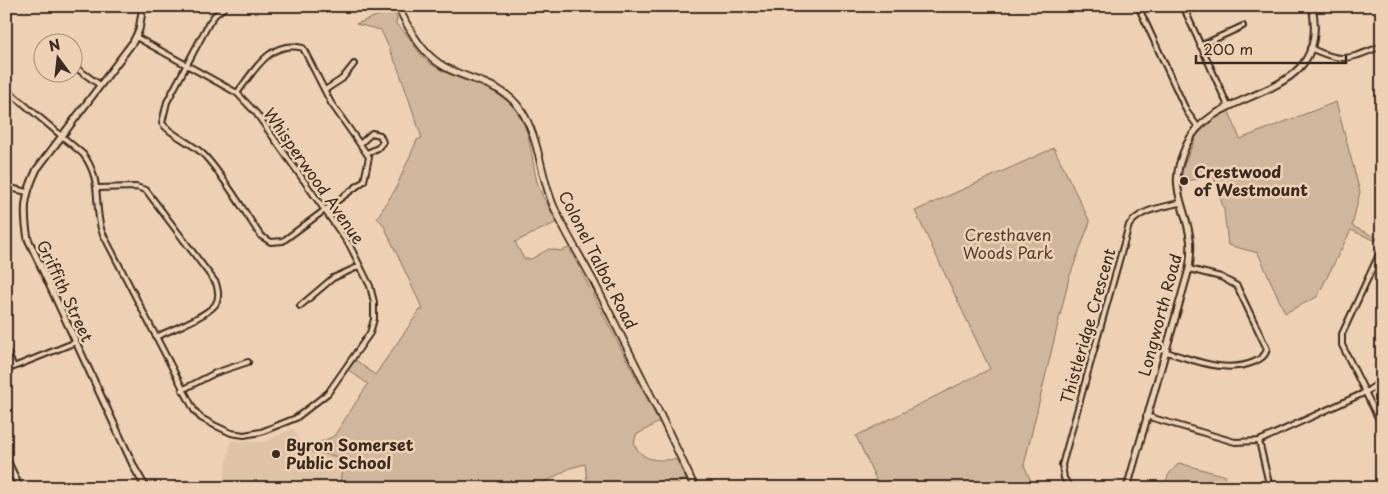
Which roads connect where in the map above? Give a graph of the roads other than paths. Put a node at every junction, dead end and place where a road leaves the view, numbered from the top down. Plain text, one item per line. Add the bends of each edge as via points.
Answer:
1 (143, 6) edge
2 (226, 6) edge
3 (398, 6) edge
4 (1138, 6) edge
5 (1183, 6) edge
6 (1312, 6) edge
7 (1243, 26) dead end
8 (136, 37) junction
9 (1200, 46) junction
10 (1382, 46) edge
11 (1310, 48) junction
12 (188, 64) junction
13 (354, 64) dead end
14 (82, 72) edge
15 (100, 85) junction
16 (6, 89) edge
17 (325, 90) junction
18 (237, 93) junction
19 (1228, 106) junction
20 (1198, 126) junction
21 (1381, 126) edge
22 (61, 136) junction
23 (360, 143) junction
24 (366, 153) junction
25 (1382, 154) edge
26 (6, 187) edge
27 (98, 188) junction
28 (27, 192) junction
29 (1179, 203) junction
30 (326, 210) junction
31 (1382, 248) edge
32 (360, 266) junction
33 (1189, 269) junction
34 (300, 306) dead end
35 (156, 337) junction
36 (76, 342) junction
37 (6, 350) edge
38 (1166, 352) junction
39 (248, 362) dead end
40 (14, 367) junction
41 (6, 370) edge
42 (1382, 381) edge
43 (182, 390) junction
44 (1366, 392) junction
45 (1146, 416) junction
46 (1382, 426) edge
47 (1259, 441) junction
48 (6, 458) edge
49 (20, 488) edge
50 (146, 488) edge
51 (695, 488) edge
52 (1070, 488) edge
53 (1127, 488) edge
54 (1270, 488) edge

1 - 8 street, Griffith Street
2 - 12 street via 215,14
3 - 51 main road, Colonel Talbot Road via 432,57 452,70 492,84 513,100 521,111 532,133 545,186 554,207
4 - 20 street via 1187,112
5 - 9 street
6 - 11 street, Longworth Road via 1315,18
7 - 9 street
8 - 12 street, Whisperwood Avenue
8 - 15 street, Griffith Street
9 - 19 street
10 - 11 street via 1351,58 1332,59
11 - 19 street, Longworth Road via 1305,60 1288,79 1268,91
12 - 18 street, Whisperwood Avenue
12 - 30 street via 167,102 162,123 167,131 190,142 205,156 262,236 271,242 283,241
13 - 17 street via 342,79
14 - 15 street
15 - 22 street, Griffith Street
16 - 22 street, Whisperwood Avenue
17 - 18 street via 307,53 303,48 294,46 268,53
17 - 23 street
18 - 30 street, Whisperwood Avenue via 280,144
19 - 20 street, Longworth Road
20 - 29 street, Longworth Road via 1186,144 1179,164
21 - 25 street
22 - 27 street, Whisperwood Avenue via 83,154
22 - 28 street, Griffith Street via 36,169
23 - 24 street
23 - 24 street via 372,133 380,134 384,142
24 - 30 street via 369,157 364,181
26 - 28 street
27 - 35 street, Whisperwood Avenue via 102,232
27 - 35 street via 136,187 146,190 216,283 219,293 215,305
28 - 36 street, Griffith Street via 24,204 28,239
29 - 33 street, Longworth Road via 1190,239
29 - 52 street, Thistleridge Crescent via 1147,210 1136,216 1129,226 1062,465
30 - 32 street, Whisperwood Avenue
31 - 44 street via 1342,334 1342,345
32 - 34 street via 334,278
32 - 43 street, Whisperwood Avenue via 374,302 370,333 328,393 311,409 261,432 236,434 201,418
33 - 38 street, Longworth Road
33 - 38 street via 1221,277 1237,286 1266,345 1266,354 1240,367 1225,368
35 - 43 street, Whisperwood Avenue
36 - 40 street
36 - 50 street, Griffith Street
37 - 40 street
38 - 45 street, Longworth Road
39 - 43 street via 215,373
40 - 41 street
42 - 44 street
44 - 46 street
44 - 47 street
45 - 47 street via 1235,442
45 - 53 street, Longworth Road
47 - 54 street
48 - 49 street

